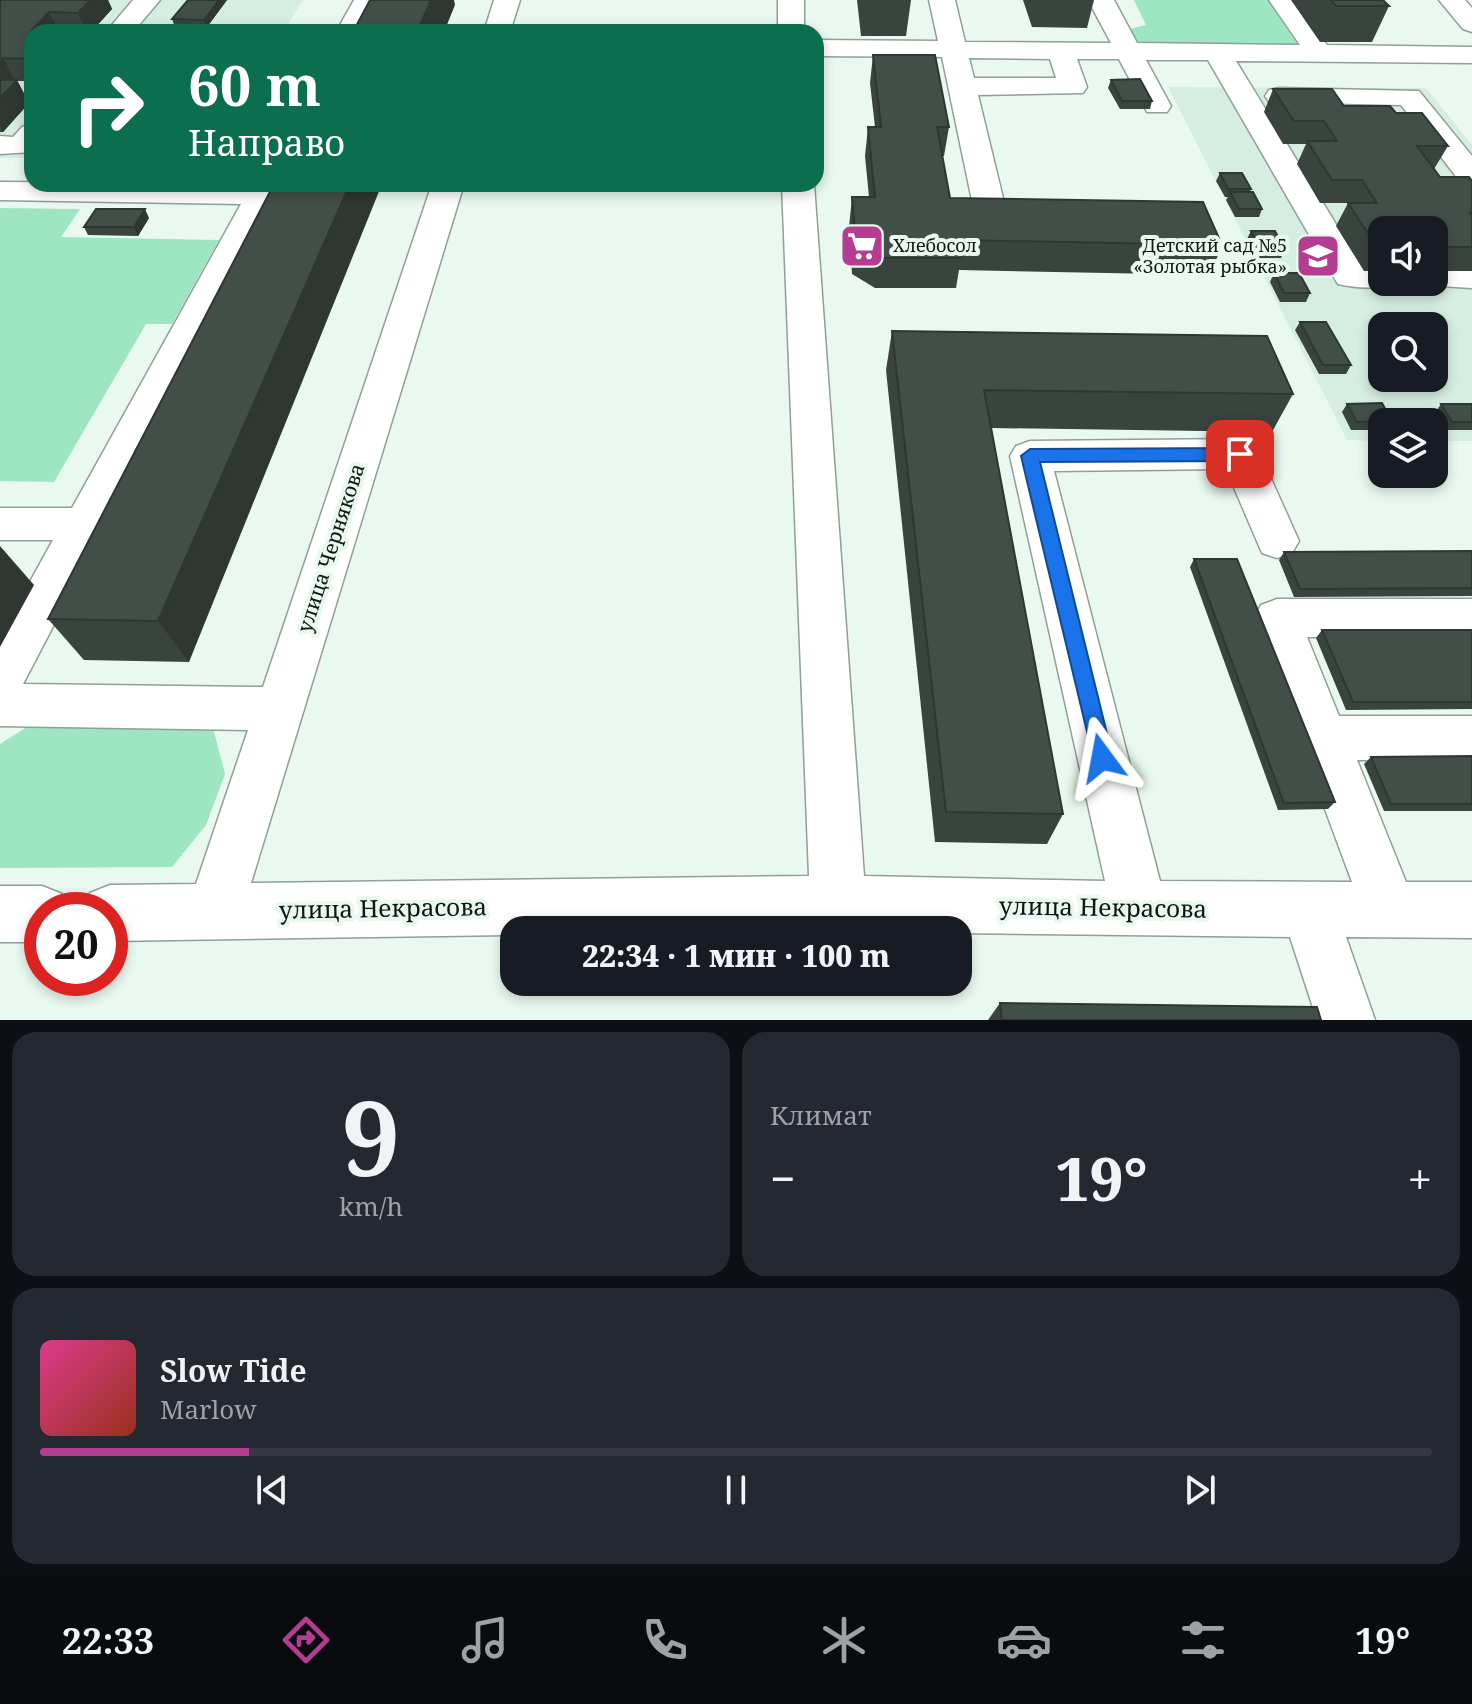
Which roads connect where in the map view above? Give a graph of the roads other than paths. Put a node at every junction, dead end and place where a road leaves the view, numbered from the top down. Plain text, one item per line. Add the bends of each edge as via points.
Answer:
1 (147, 0) edge
2 (367, 0) edge
3 (507, 0) edge
4 (791, 0) edge
5 (942, 0) edge
6 (1101, 0) edge
7 (1282, 0) edge
8 (126, 24) edge
9 (354, 24) edge
10 (500, 24) edge
11 (791, 24) edge
12 (824, 48) edge
13 (953, 49) junction
14 (1061, 50) junction
15 (1126, 51) junction
16 (1217, 52) junction
17 (1319, 53) junction
18 (1472, 55) edge
19 (961, 86) junction
20 (1244, 96) junction
21 (1157, 106) dead end
22 (24, 142) edge
23 (0, 145) edge
24 (1472, 176) edge
25 (0, 191) edge
26 (24, 191) edge
27 (264, 192) edge
28 (445, 192) edge
29 (798, 192) edge
30 (1055, 217) edge
31 (1368, 276) edge
32 (1448, 277) edge
33 (1472, 277) edge
34 (0, 524) edge
35 (83, 524) junction
36 (1277, 541) dead end
37 (1472, 618) edge
38 (0, 681) edge
39 (0, 705) edge
40 (280, 709) junction
41 (1324, 738) junction
42 (1472, 738) edge
43 (838, 903) junction
44 (1139, 909) junction
45 (1309, 910) junction
46 (1390, 910) junction
47 (1472, 910) edge
48 (215, 911) junction
49 (128, 913) edge
50 (0, 914) edge
51 (24, 914) edge
52 (1346, 1020) edge

1 - 8 street
2 - 9 street
3 - 10 street
4 - 11 street
5 - 13 street
6 - 15 street
7 - 17 street
12 - 13 street
13 - 14 street
13 - 19 street
14 - 15 street
14 - 19 street via 1073,87
15 - 16 street
15 - 21 street
16 - 17 street
16 - 20 street
17 - 18 street
19 - 30 street via 991,215
20 - 24 street via 1409,97
20 - 31 street via 1350,276
22 - 23 street
25 - 26 street
27 - 35 street
28 - 40 street, улица Чернякова
29 - 43 street
32 - 33 street
34 - 35 street
35 - 38 street
36 - 44 street via 1240,454 1030,456
37 - 41 street via 1277,618
39 - 40 street
40 - 48 street, улица Чернякова
41 - 42 street
41 - 46 street
43 - 44 street, улица Некрасова
43 - 48 street, улица Некрасова
44 - 45 street, улица Некрасова
45 - 46 street, улица Некрасова
45 - 52 street
46 - 47 street, улица Некрасова
48 - 49 street, улица Некрасова
50 - 51 street

